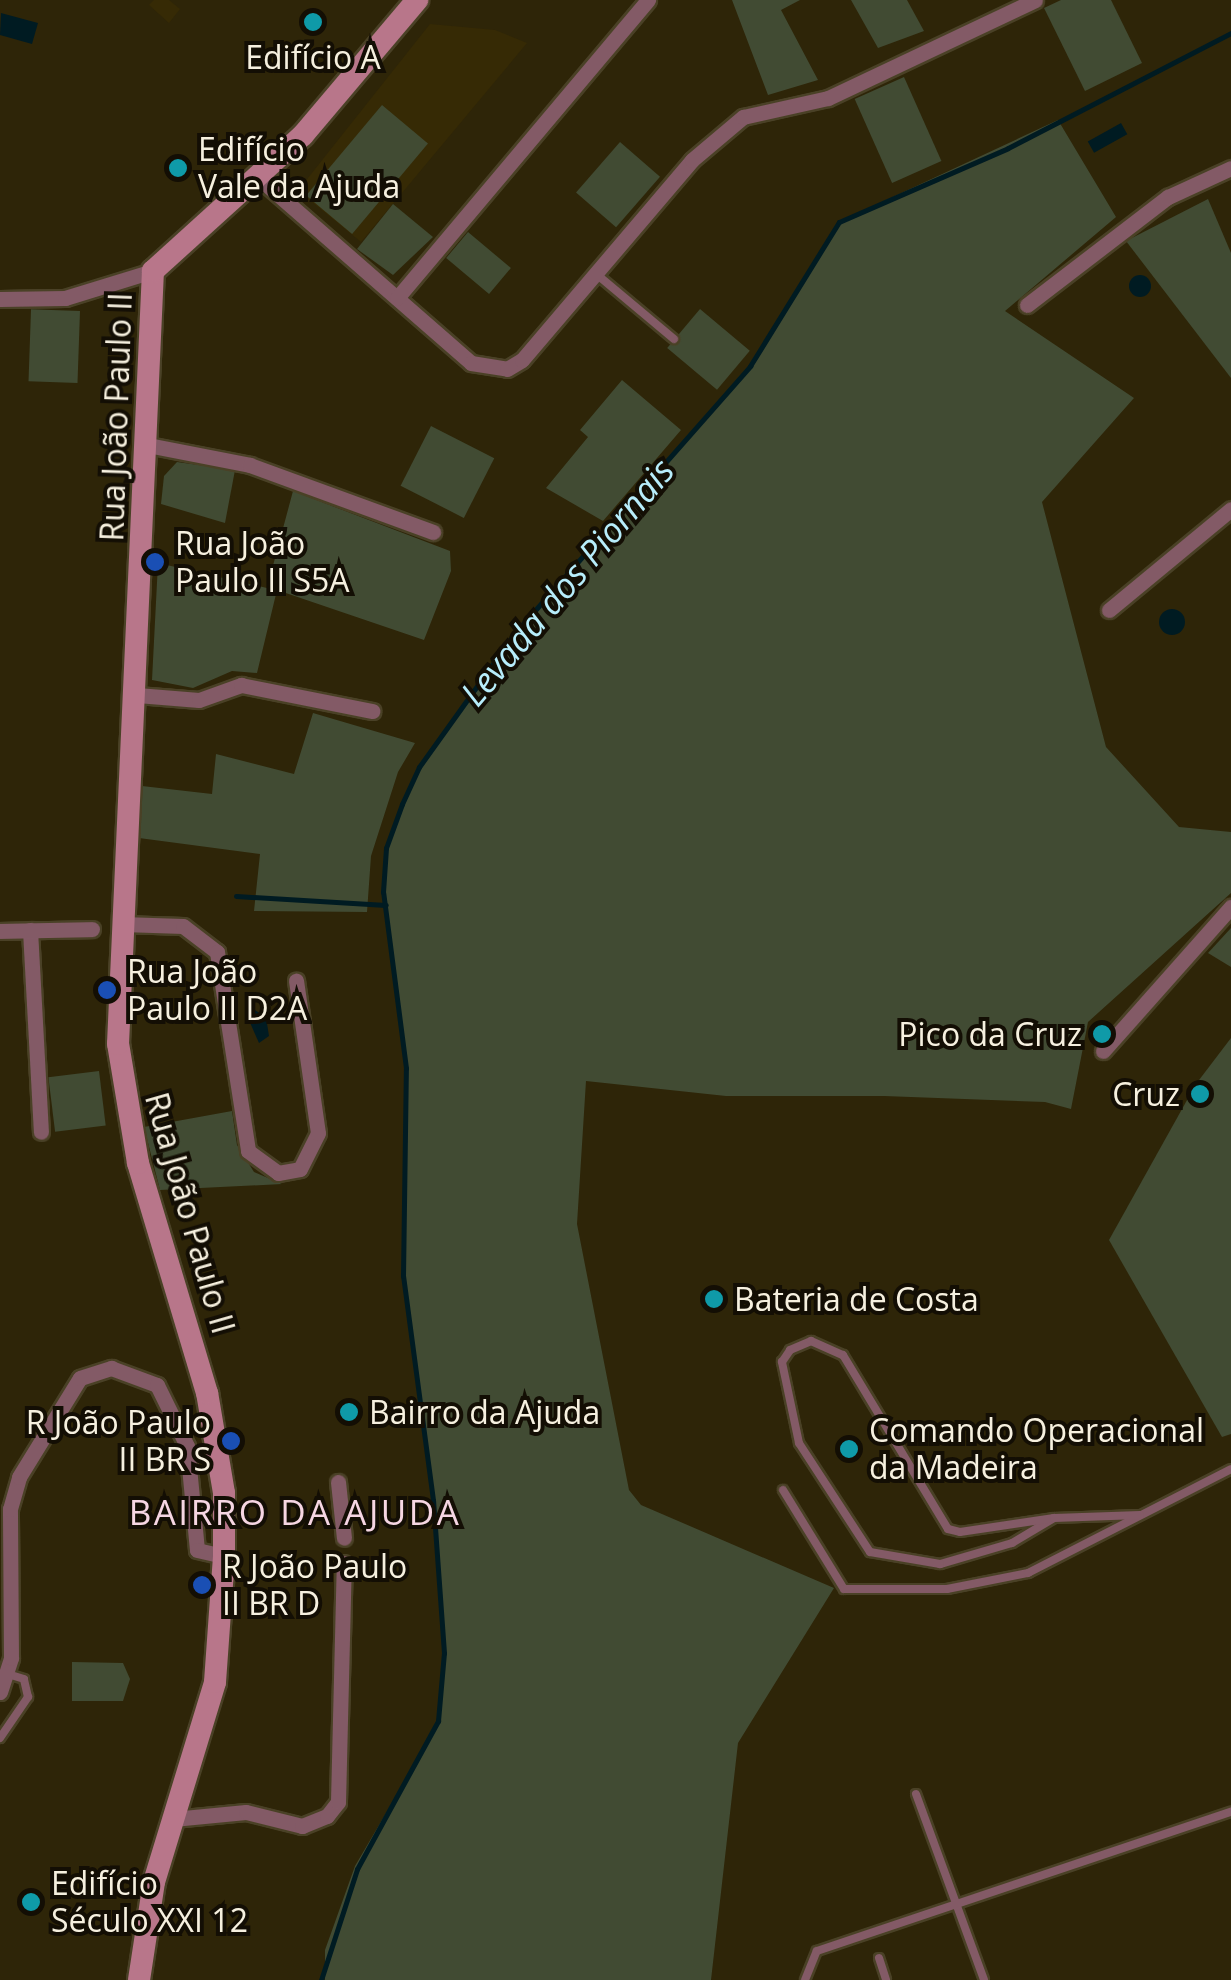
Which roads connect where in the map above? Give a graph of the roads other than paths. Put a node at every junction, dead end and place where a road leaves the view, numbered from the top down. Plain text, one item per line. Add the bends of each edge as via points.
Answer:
1 (417, 0) edge
2 (648, 0) edge
3 (1035, 0) edge
4 (1231, 168) edge
5 (259, 178) junction
6 (153, 271) junction
7 (595, 273) junction
8 (398, 298) junction
9 (0, 299) edge
10 (1027, 306) dead end
11 (674, 339) dead end
12 (148, 445) junction
13 (1231, 509) edge
14 (433, 532) dead end
15 (1108, 610) dead end
16 (137, 696) junction
17 (372, 711) dead end
18 (1231, 908) edge
19 (122, 924) junction
20 (92, 928) dead end
21 (30, 930) junction
22 (0, 931) edge
23 (296, 981) dead end
24 (1102, 1052) dead end
25 (41, 1132) dead end
26 (1231, 1469) edge
27 (338, 1482) dead end
28 (783, 1490) dead end
29 (1140, 1515) junction
30 (1054, 1518) junction
31 (344, 1538) dead end
32 (224, 1556) junction
33 (344, 1564) dead end
34 (8, 1674) junction
35 (0, 1692) edge
36 (0, 1738) edge
37 (916, 1794) dead end
38 (1231, 1812) edge
39 (173, 1819) junction
40 (956, 1903) junction
41 (880, 1958) dead end
42 (139, 1980) edge
43 (804, 1980) edge
44 (886, 1980) edge
45 (984, 1980) edge

1 - 5 street
2 - 8 street
3 - 7 street via 828,98 763,108 692,160
4 - 10 street via 1168,197
5 - 6 street
5 - 8 street
6 - 9 street via 65,298
6 - 12 street, Rua João Paulo II
7 - 8 street via 522,360 498,371 472,363
7 - 11 lane
12 - 14 street via 250,465
12 - 16 street, Rua João Paulo II
13 - 15 street
16 - 17 street via 199,700 240,685
16 - 19 street, Rua João Paulo II
18 - 24 street
19 - 23 street via 184,926 217,952 248,1151 278,1173 300,1169 318,1133
19 - 32 street, Rua João Paulo II via 122,1093 207,1393 224,1494
20 - 21 street
21 - 22 street
21 - 25 street
26 - 29 lane
27 - 31 street
28 - 29 lane via 835,1582 855,1591 947,1589 1028,1572
29 - 30 lane
30 - 30 lane via 948,1529 843,1355 811,1341 790,1350 782,1362 799,1443 870,1552 940,1564 1012,1543
32 - 34 street via 197,1550 187,1446 157,1385 111,1368 80,1378 19,1477 10,1509
32 - 39 street, Rua João Paulo II via 215,1682
33 - 39 street via 342,1786 333,1810 302,1826 246,1812
34 - 35 street
34 - 36 lane via 24,1679 28,1697
37 - 40 lane
38 - 40 lane
39 - 42 street, Rua João Paulo II via 154,1882
40 - 43 lane via 817,1951
40 - 45 lane
41 - 44 lane

